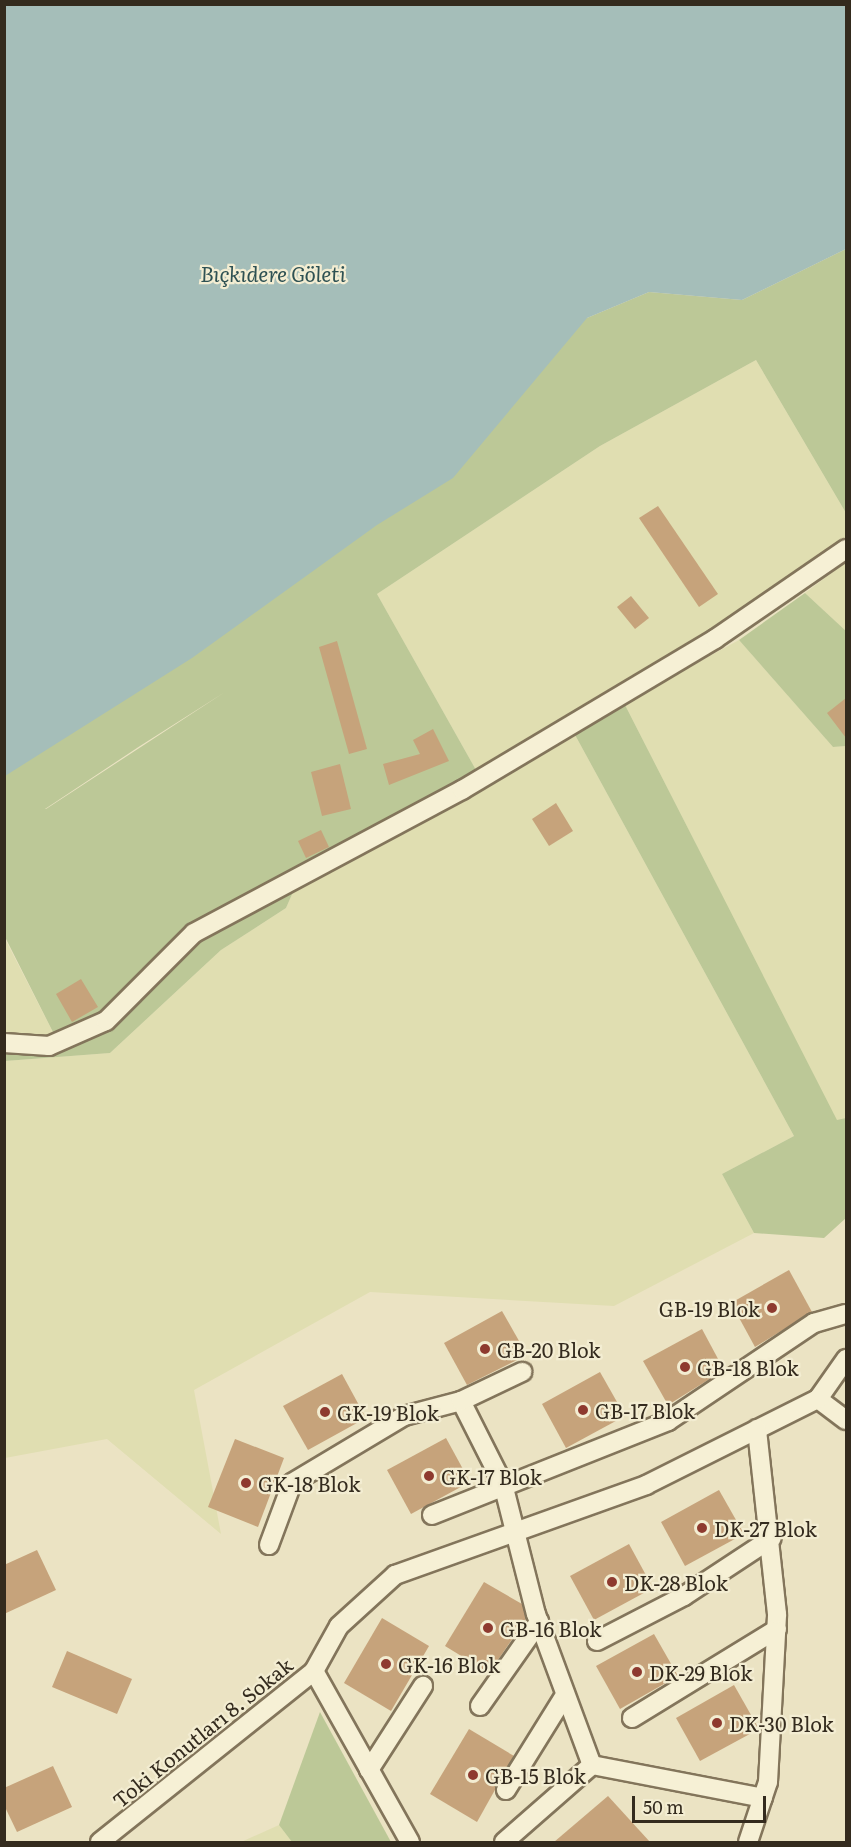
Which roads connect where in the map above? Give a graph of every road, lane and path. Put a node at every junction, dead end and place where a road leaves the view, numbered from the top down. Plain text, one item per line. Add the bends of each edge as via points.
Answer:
1 (846, 549) edge
2 (4, 1043) edge
3 (846, 1314) edge
4 (846, 1359) edge
5 (522, 1372) dead end
6 (818, 1399) junction
7 (461, 1401) junction
8 (846, 1420) edge
9 (757, 1429) junction
10 (503, 1484) junction
11 (432, 1515) dead end
12 (515, 1536) junction
13 (772, 1538) junction
14 (269, 1545) dead end
15 (539, 1622) junction
16 (777, 1629) junction
17 (597, 1641) dead end
18 (314, 1671) junction
19 (423, 1686) dead end
20 (564, 1697) junction
21 (480, 1706) dead end
22 (632, 1718) dead end
23 (592, 1765) junction
24 (369, 1770) junction
25 (506, 1790) dead end
26 (763, 1798) junction
27 (100, 1842) edge
28 (410, 1842) edge
29 (504, 1842) edge
30 (748, 1842) edge

1 - 2 street via 715,639 462,790 194,933 106,1021 49,1046
3 - 10 street via 814,1323 668,1421
4 - 6 street, Toki Konutları 8. Sokak
5 - 7 street
6 - 8 street
6 - 9 street, Toki Konutları 8. Sokak
7 - 10 street
7 - 14 street via 404,1416 292,1483
9 - 12 street, Toki Konutları 8. Sokak via 646,1485
9 - 13 street
10 - 11 street
10 - 12 street
12 - 15 street
12 - 18 street, Toki Konutları 8. Sokak via 395,1575 339,1626
13 - 16 street
13 - 17 street via 684,1596
15 - 20 street
15 - 21 street
16 - 22 street
16 - 26 street
18 - 24 street
18 - 27 street, Toki Konutları 8. Sokak
19 - 24 street
20 - 23 street
20 - 25 street
23 - 26 street
23 - 29 street
24 - 28 street
26 - 30 street

